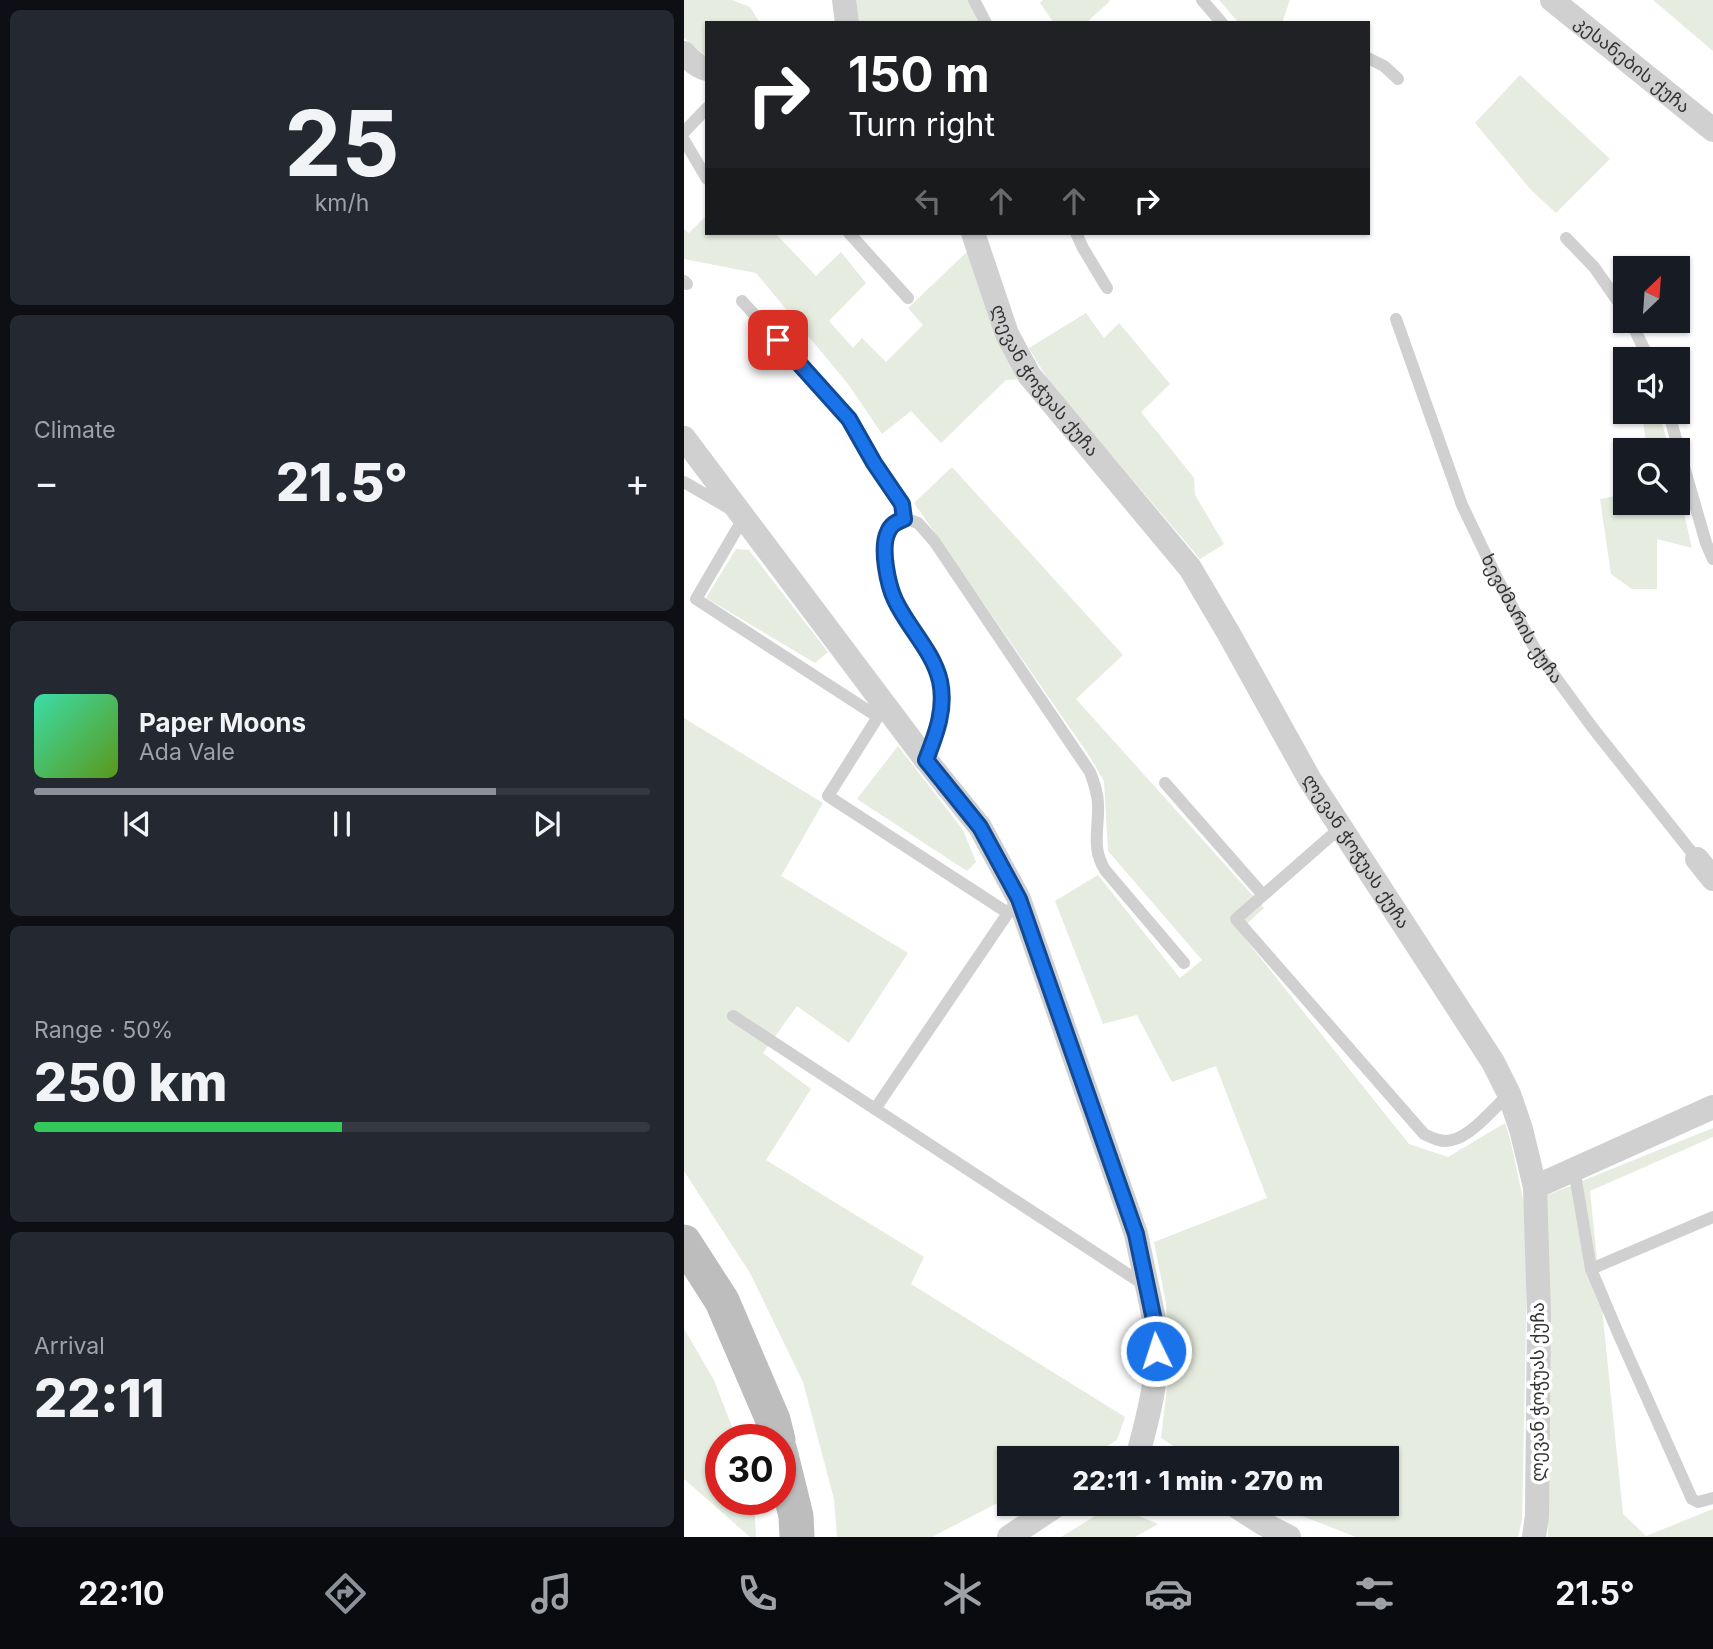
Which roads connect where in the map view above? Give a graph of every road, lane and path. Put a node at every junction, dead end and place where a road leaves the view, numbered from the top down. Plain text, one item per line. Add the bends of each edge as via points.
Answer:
1 (844, 0) edge
2 (974, 0) edge
3 (1202, 0) edge
4 (1552, 0) edge
5 (847, 21) edge
6 (985, 21) edge
7 (1220, 21) edge
8 (1370, 59) edge
9 (1398, 79) dead end
10 (705, 110) edge
11 (1713, 130) edge
12 (684, 132) edge
13 (684, 140) edge
14 (705, 176) edge
15 (851, 235) edge
16 (974, 235) edge
17 (1078, 235) edge
18 (1566, 239) dead end
19 (1107, 288) dead end
20 (1613, 295) edge
21 (908, 298) dead end
22 (742, 301) dead end
23 (1396, 319) dead end
24 (1672, 424) edge
25 (684, 438) edge
26 (684, 482) edge
27 (744, 517) junction
28 (904, 519) junction
29 (1713, 559) edge
30 (882, 711) junction
31 (926, 760) junction
32 (1165, 783) dead end
33 (1340, 828) junction
34 (1697, 859) joint
35 (1713, 879) edge
36 (1263, 895) junction
37 (1013, 906) junction
38 (1184, 963) dead end
39 (733, 1016) dead end
40 (1509, 1094) junction
41 (1713, 1107) edge
42 (875, 1109) junction
43 (1574, 1169) junction
44 (1535, 1187) junction
45 (1713, 1217) edge
46 (684, 1242) edge
47 (1591, 1269) junction
48 (1147, 1287) junction
49 (774, 1424) edge
50 (1140, 1446) edge
51 (1713, 1498) edge
52 (796, 1515) edge
53 (1040, 1516) edge
54 (1247, 1516) edge
55 (1264, 1530) edge
56 (797, 1537) edge
57 (1009, 1537) edge
58 (1290, 1537) edge
59 (1534, 1537) edge

1 - 5 street
2 - 6 lane
3 - 7 lane
4 - 11 street, კესანების ქუჩა
8 - 9 lane
10 - 12 lane
13 - 14 lane
15 - 21 lane
16 - 33 street, ლევან ჭოჭუას ქუჩა via 1007,334 1029,375 1190,569
17 - 19 lane
18 - 20 lane
22 - 28 lane via 849,419 902,504
23 - 34 lane, ხევძმარის ქუჩა via 1462,505 1535,649
24 - 29 lane
25 - 27 street
26 - 27 lane
27 - 30 street
27 - 30 lane via 696,599
28 - 31 lane via 887,533 889,583 930,656 942,694 940,722
28 - 38 lane via 917,523 934,541 1090,772 1098,805 1098,858
30 - 31 street
30 - 37 lane via 828,796
31 - 37 street via 980,827
32 - 36 lane
33 - 36 lane
33 - 40 street, ლევან ჭოჭუას ქუჩა via 1493,1062
34 - 35 street, ხევძმარის ქუჩა
36 - 40 lane via 1236,919 1424,1134 1450,1141 1467,1133
37 - 42 lane
37 - 48 street via 1136,1234
39 - 42 lane
40 - 44 street, ლევან ჭოჭუას ქუჩა
41 - 43 street
42 - 48 lane
43 - 44 street
43 - 47 lane
44 - 59 street, ლევან ჭოჭუას ქუჩა via 1539,1314
45 - 47 lane
46 - 49 main road via 722,1301
47 - 51 lane via 1687,1490 1698,1502
48 - 50 street via 1155,1325 1156,1377
52 - 56 main road
53 - 57 street
54 - 55 street
55 - 58 street

